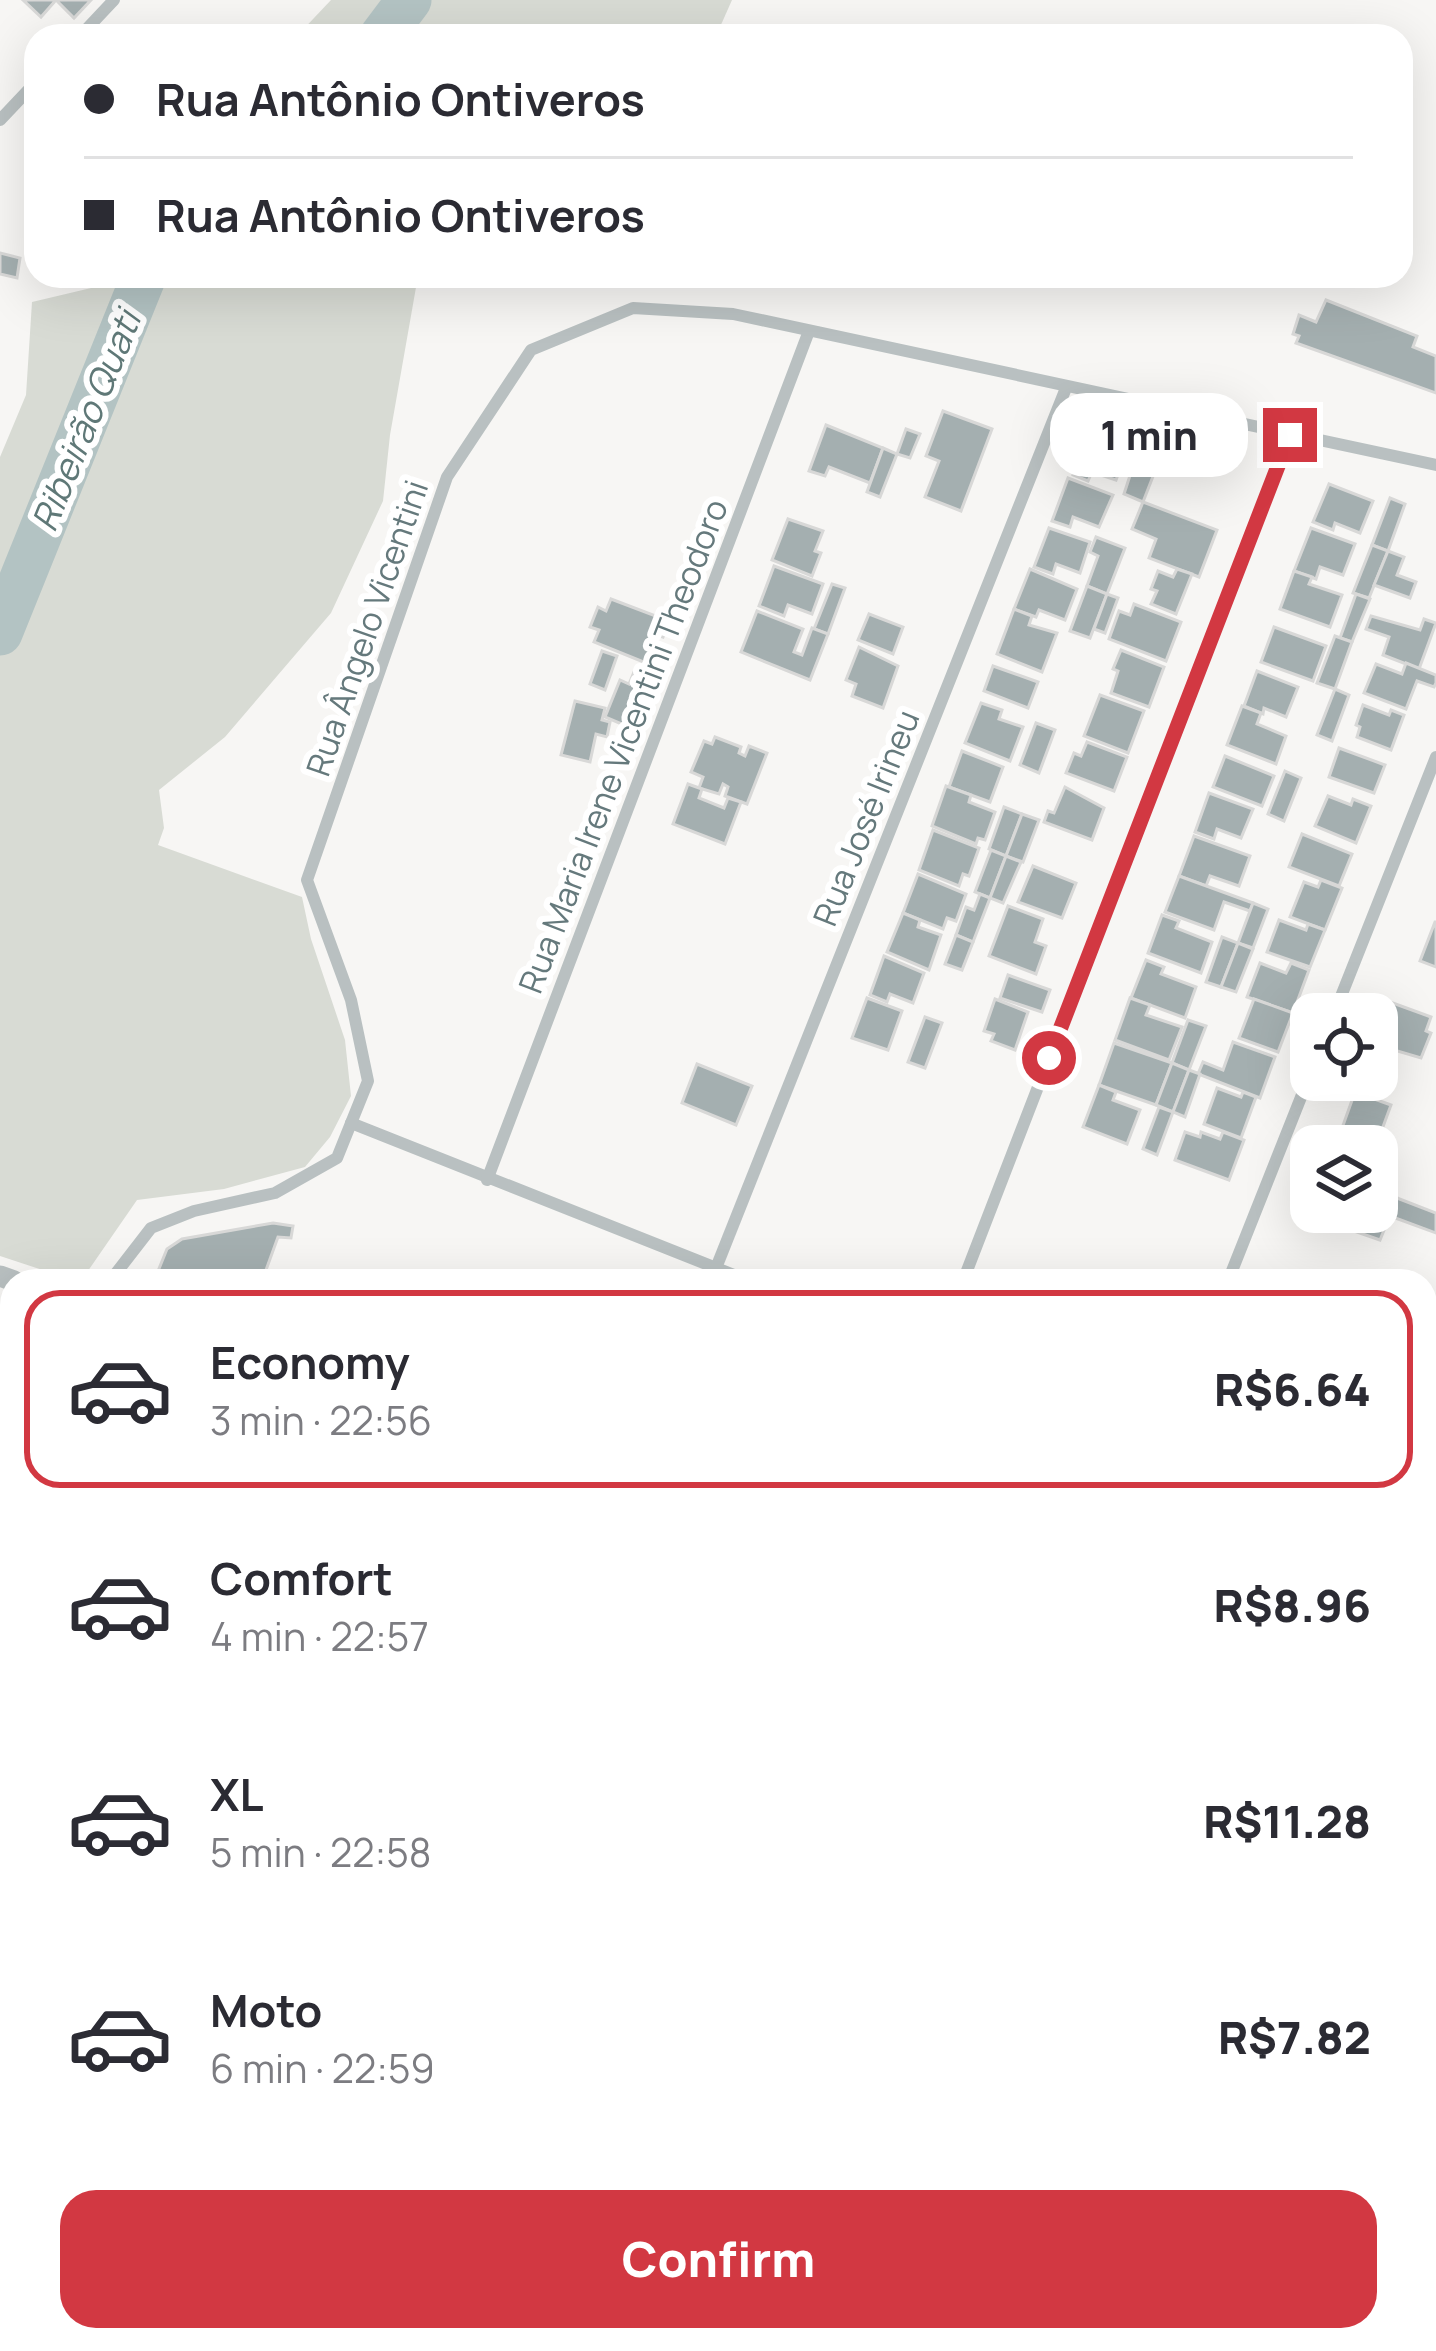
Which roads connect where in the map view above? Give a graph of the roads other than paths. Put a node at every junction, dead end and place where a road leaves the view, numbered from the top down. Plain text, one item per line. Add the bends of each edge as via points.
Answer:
1 (114, 0) edge
2 (91, 24) edge
3 (24, 95) edge
4 (0, 120) edge
5 (809, 332) junction
6 (1066, 388) junction
7 (1290, 435) junction
8 (1436, 465) edge
9 (1436, 757) edge
10 (1342, 993) edge
11 (1299, 1101) edge
12 (351, 1123) junction
13 (488, 1180) junction
14 (716, 1268) joint
15 (119, 1269) edge
16 (968, 1269) edge
17 (1233, 1269) edge

1 - 2 street
3 - 4 street
5 - 6 street, Rua Ângelo Vicentini
5 - 12 street, Rua Ângelo Vicentini via 733,314 633,308 530,350 447,477 307,880 351,1000 368,1081
5 - 13 street, Rua Maria Irene Vicentini Theodoro
6 - 7 street, Rua Ângelo Vicentini
6 - 14 street, Rua José Irineu
7 - 8 street, Rua Ângelo Vicentini
7 - 16 street
9 - 10 street
11 - 17 street
12 - 13 street
12 - 15 street, Rua Ângelo Vicentini via 337,1158 275,1193 151,1228
13 - 14 street

